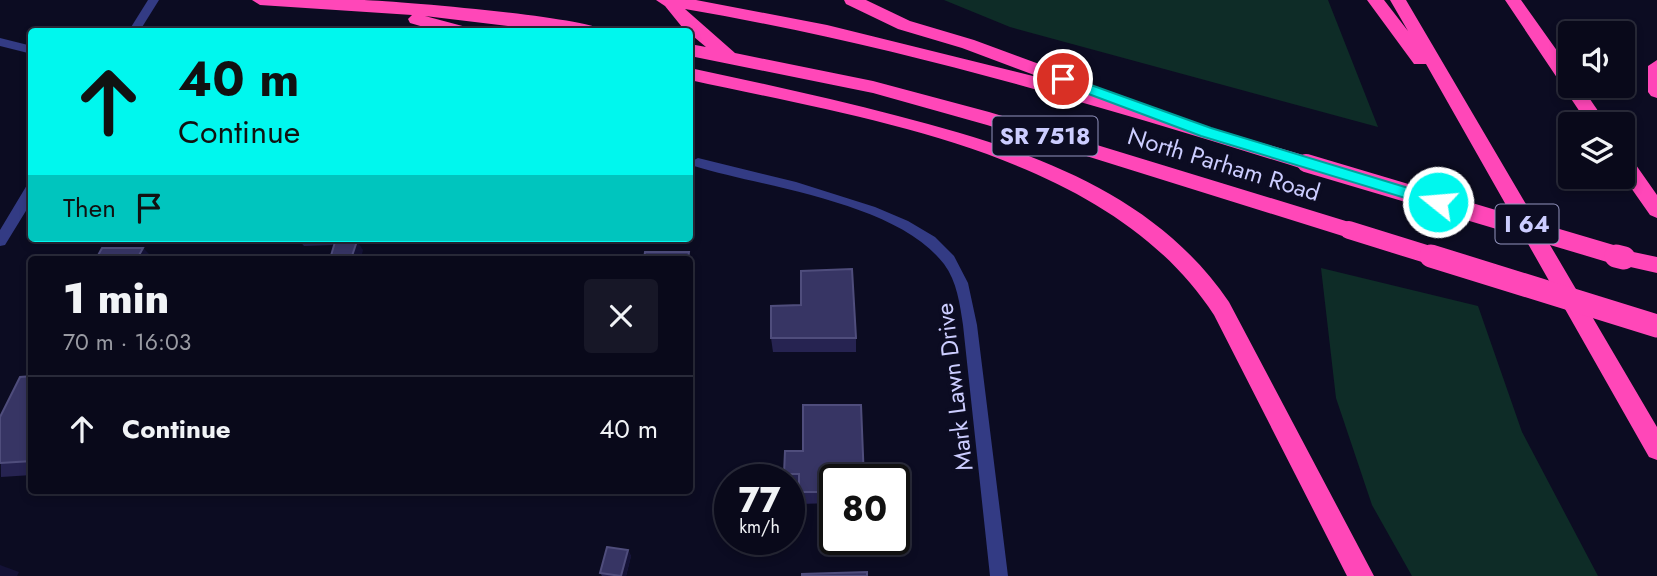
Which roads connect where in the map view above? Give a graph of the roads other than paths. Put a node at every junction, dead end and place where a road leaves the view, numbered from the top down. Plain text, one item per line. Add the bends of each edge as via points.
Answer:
1 (154, 0) edge
2 (260, 0) edge
3 (668, 0) edge
4 (852, 0) edge
5 (1375, 0) edge
6 (1398, 0) edge
7 (1513, 0) edge
8 (360, 4) junction
9 (136, 28) edge
10 (449, 28) edge
11 (569, 28) edge
12 (692, 28) edge
13 (693, 28) edge
14 (0, 43) edge
15 (28, 49) edge
16 (693, 51) edge
17 (737, 60) junction
18 (1558, 65) edge
19 (1657, 66) edge
20 (693, 75) edge
21 (1657, 92) edge
22 (1206, 132) junction
23 (1476, 136) junction
24 (698, 163) dead end
25 (1635, 179) edge
26 (28, 196) edge
27 (1657, 210) edge
28 (0, 241) edge
29 (1657, 265) edge
30 (1657, 326) edge
31 (1657, 449) edge
32 (999, 576) edge
33 (1361, 576) edge

1 - 9 street
2 - 8 highway
3 - 12 highway
3 - 22 highway, North Parham Road / SR 7518 via 827,30
4 - 22 highway via 904,25
5 - 23 highway
6 - 23 highway, I 64
7 - 18 highway
8 - 10 highway
8 - 11 highway
13 - 17 highway
14 - 15 street
16 - 17 highway, North Parham Road / SR 7518
17 - 30 highway, North Parham Road / SR 7518, bridge via 873,87 989,119
19 - 21 highway
20 - 33 highway via 813,100 1001,152 1063,176 1130,215 1204,285
22 - 29 highway, North Parham Road / SR 7518, bridge
23 - 31 highway, I 64
24 - 32 street, Mark Lawn Drive via 866,209 921,233 948,258 964,286
25 - 27 highway
26 - 28 street

